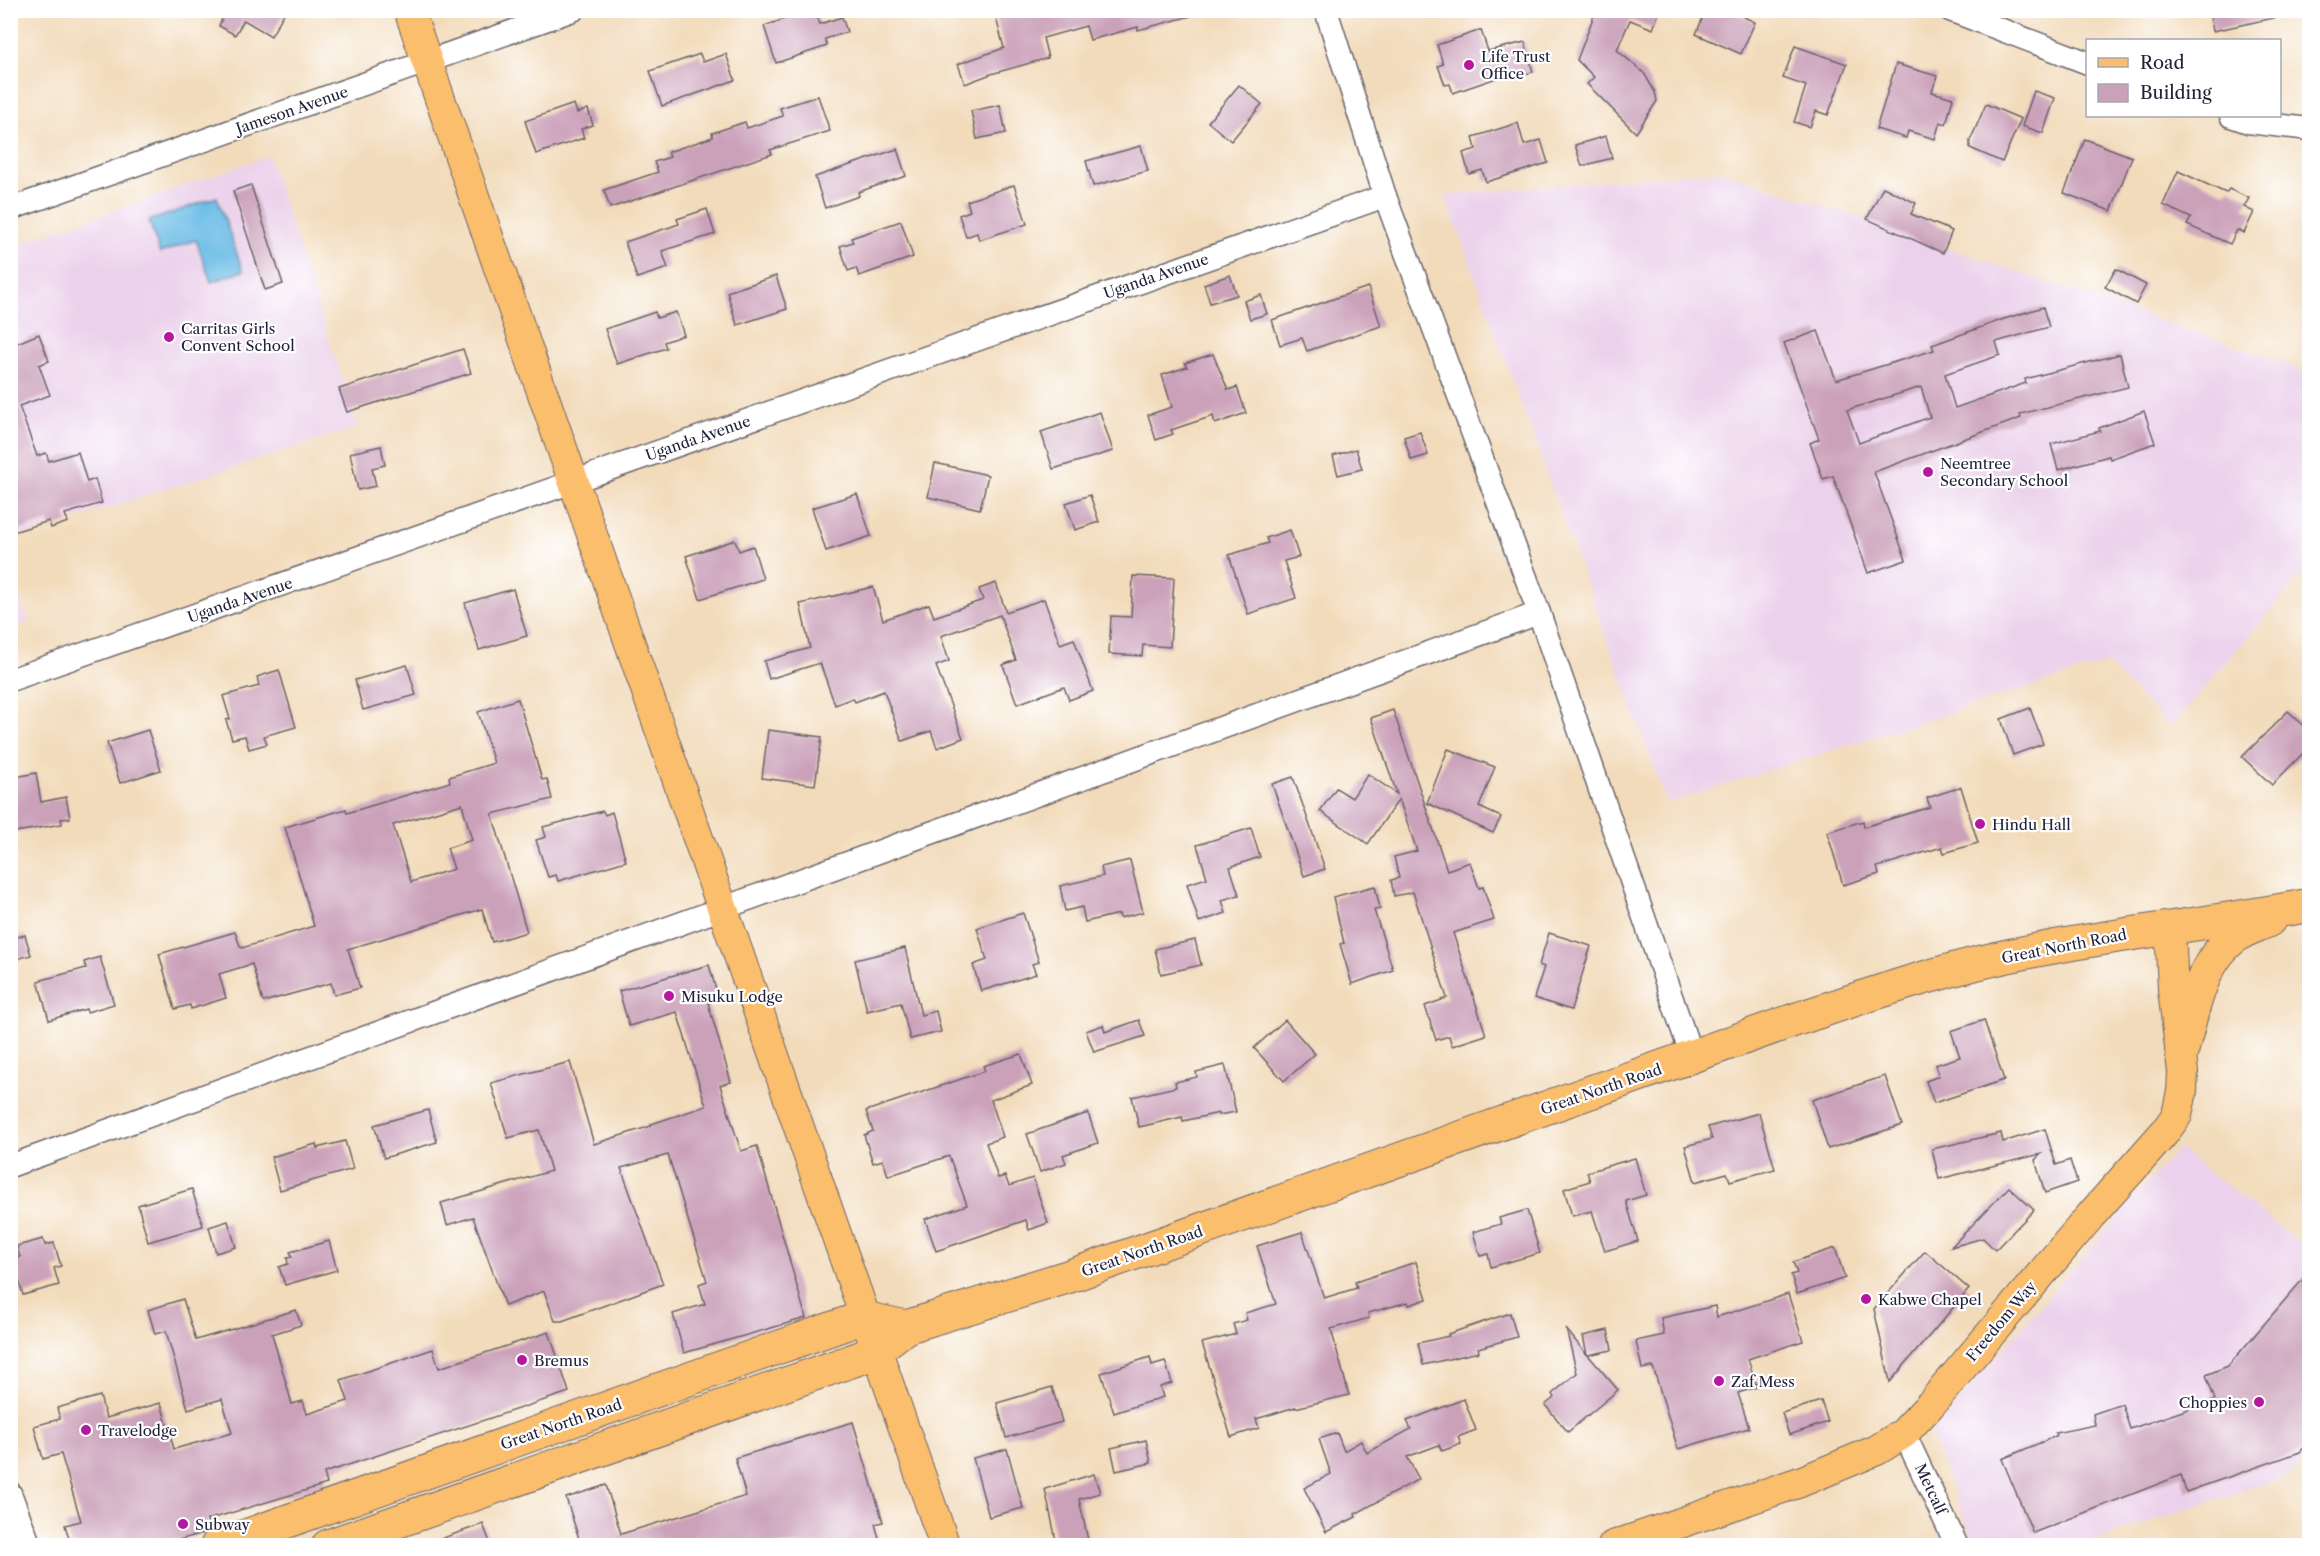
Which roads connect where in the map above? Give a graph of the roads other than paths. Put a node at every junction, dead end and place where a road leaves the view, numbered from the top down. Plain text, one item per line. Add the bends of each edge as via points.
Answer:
1 (409, 10) edge
2 (573, 10) edge
3 (1326, 10) edge
4 (1950, 10) edge
5 (427, 62) junction
6 (2086, 62) edge
7 (2234, 117) edge
8 (2310, 129) edge
9 (1385, 196) junction
10 (10, 209) edge
11 (573, 482) junction
12 (1539, 613) junction
13 (10, 680) edge
14 (2305, 906) edge
15 (724, 908) junction
16 (2170, 927) junction
17 (2182, 1050) junction
18 (1692, 1057) junction
19 (10, 1166) edge
20 (864, 1318) junction
21 (906, 1327) junction
22 (878, 1351) junction
23 (1904, 1433) junction
24 (10, 1492) edge
25 (30, 1545) edge
26 (217, 1545) edge
27 (328, 1545) edge
28 (945, 1545) edge
29 (1613, 1545) edge
30 (1957, 1545) edge

1 - 5 main road
2 - 5 street, Jameson Avenue
3 - 9 street
4 - 6 street
5 - 10 street, Jameson Avenue
5 - 11 main road
7 - 8 street
9 - 11 street, Uganda Avenue
9 - 12 street
11 - 13 street, Uganda Avenue
11 - 15 main road
12 - 15 street
12 - 18 street
14 - 16 highway, Great North Road
14 - 17 highway via 2238,934 2220,951 2198,992
15 - 19 street
15 - 20 main road
16 - 17 main road, Freedom Way via 2173,990
16 - 18 highway, Great North Road via 1967,965
17 - 23 main road, Freedom Way via 2182,1091 2177,1115
18 - 21 highway, Great North Road via 1070,1276
20 - 21 highway, Great North Road
20 - 22 main road
20 - 26 highway, Great North Road
21 - 22 highway, Great North Road
22 - 27 highway, Great North Road
22 - 28 main road
23 - 29 main road, Freedom Way via 1877,1450 1800,1482
23 - 30 street, Metcalf
24 - 25 street

